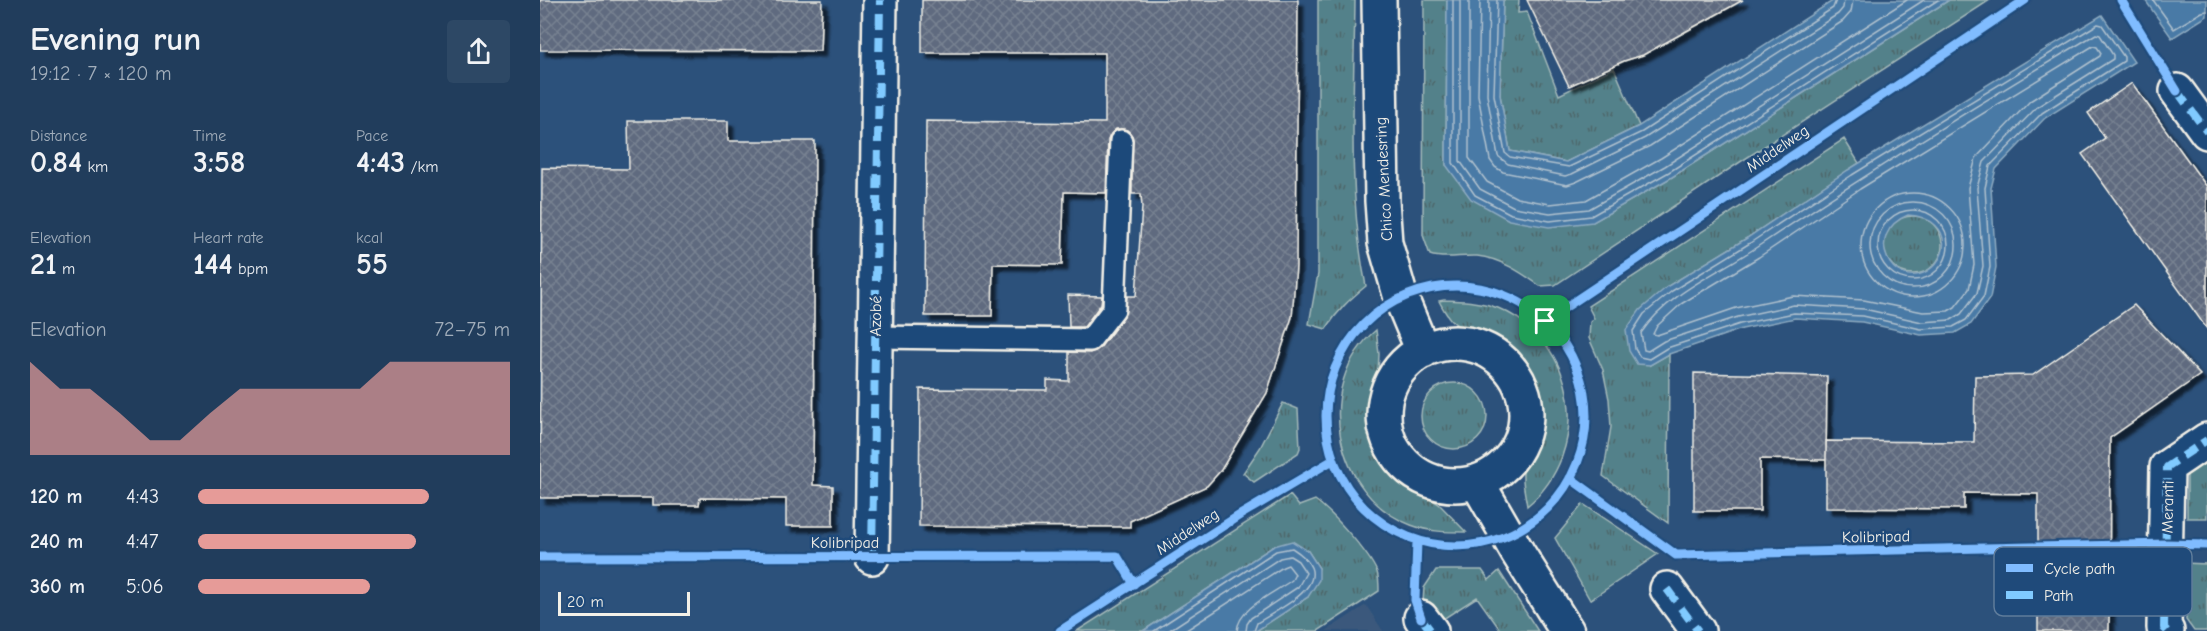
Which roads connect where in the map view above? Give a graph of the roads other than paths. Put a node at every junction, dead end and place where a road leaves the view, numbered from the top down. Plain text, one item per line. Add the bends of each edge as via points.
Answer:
1 (880, 0) edge
2 (1379, 0) edge
3 (2177, 91) dead end
4 (2207, 132) edge
5 (1121, 141) dead end
6 (875, 337) junction
7 (1423, 351) junction
8 (2207, 440) edge
9 (1477, 482) junction
10 (2166, 547) edge
11 (872, 557) dead end
12 (1667, 589) dead end
13 (2164, 616) edge
14 (1567, 631) edge
15 (1698, 631) edge
16 (2167, 631) edge

1 - 6 street, Azobé
2 - 7 street, Chico Mendesring via 1385,243 1401,298
3 - 4 street
5 - 6 lane via 1114,309 1090,340
6 - 11 street, Azobé
7 - 9 street via 1404,364 1391,384 1384,406 1386,430 1395,452 1410,470 1430,481 1453,486
7 - 9 street via 1443,344 1485,349 1503,361 1524,397 1522,440 1496,473
8 - 10 street, Meranti via 2167,467
9 - 14 street
12 - 15 street
13 - 16 street, Meranti

